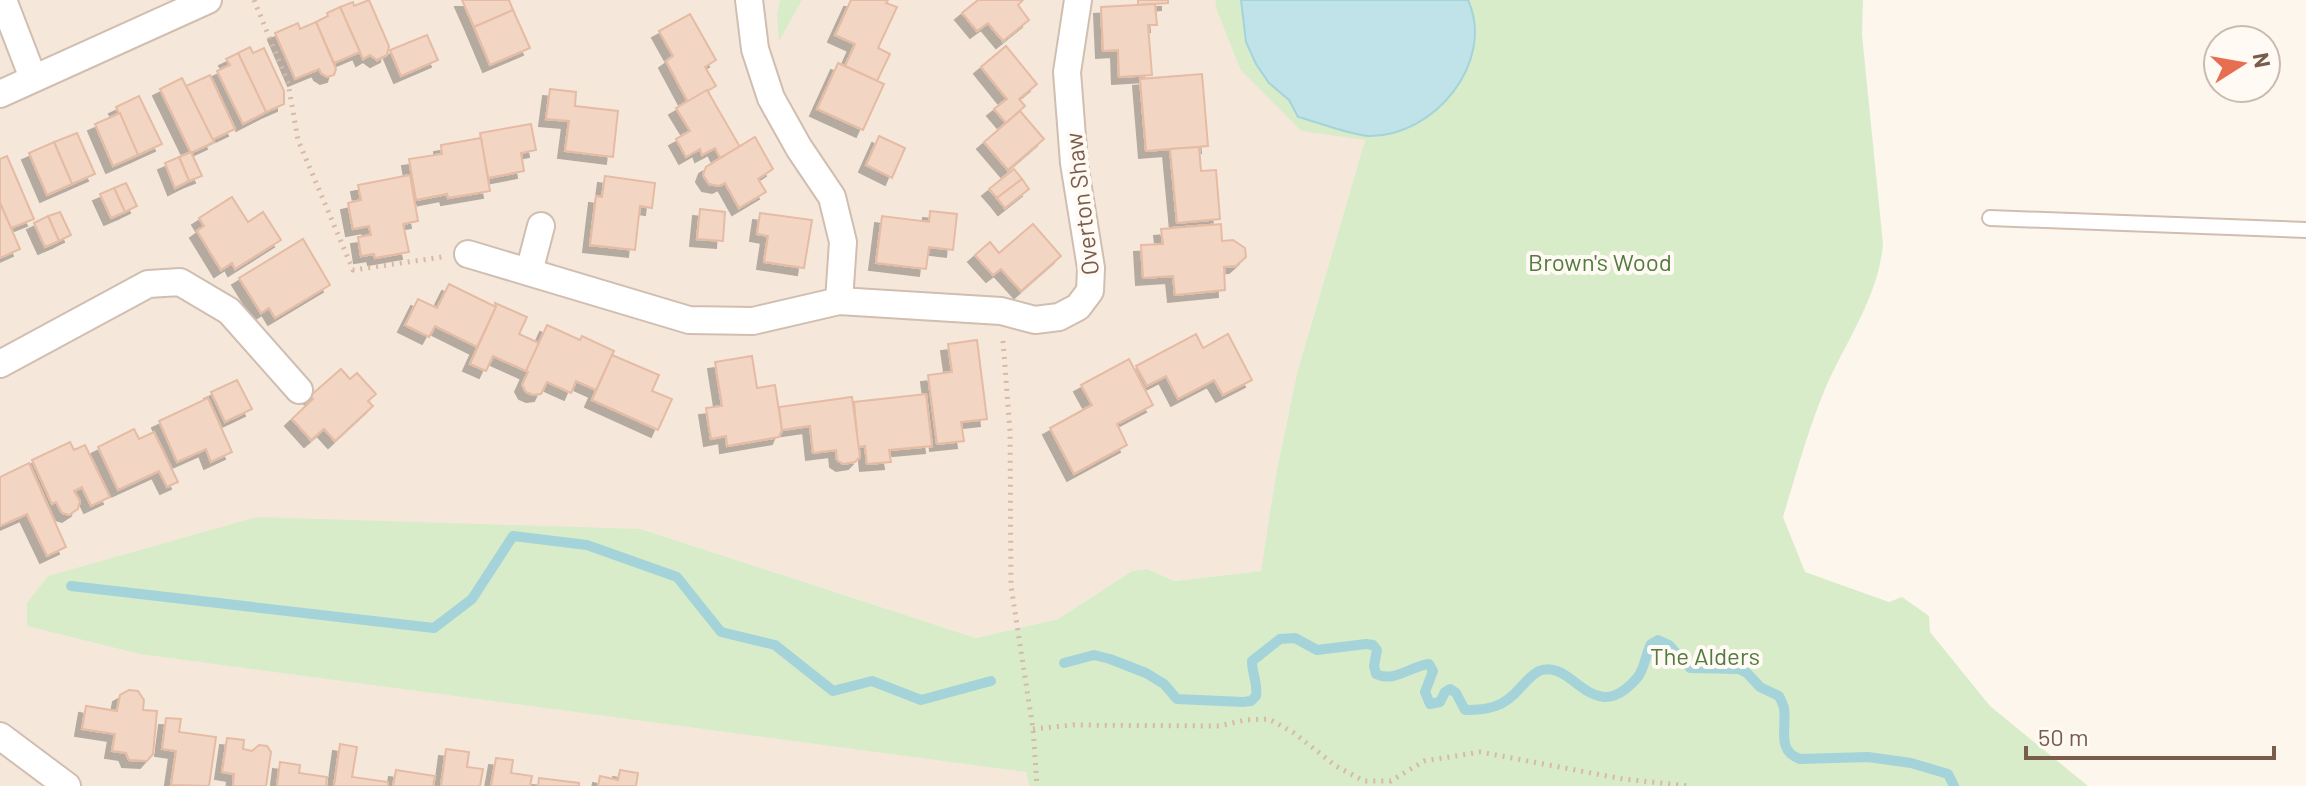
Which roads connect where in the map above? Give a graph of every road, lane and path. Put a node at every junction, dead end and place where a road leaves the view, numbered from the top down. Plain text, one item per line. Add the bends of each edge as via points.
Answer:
1 (3, 0) edge
2 (208, 0) edge
3 (254, 0) edge
4 (749, 0) edge
5 (1078, 0) edge
6 (33, 78) junction
7 (0, 94) edge
8 (1990, 218) dead end
9 (541, 226) dead end
10 (2306, 230) edge
11 (468, 254) joint
12 (529, 272) junction
13 (839, 301) junction
14 (1001, 311) junction
15 (0, 364) edge
16 (299, 390) dead end
17 (1033, 729) junction
18 (0, 736) edge
19 (67, 786) edge
20 (1037, 786) edge
21 (1690, 786) edge

1 - 6 street
2 - 6 street
3 - 11 path via 288,83 298,140 353,270
4 - 13 street via 755,49 771,98 832,197 843,242
5 - 14 street, Overton Shaw via 1067,72 1090,291 1078,307 1059,317 1035,320
6 - 7 street
8 - 10 lane
9 - 12 street
11 - 12 street, Overton Shaw
12 - 13 street, Overton Shaw via 689,320 753,321
13 - 14 street, Overton Shaw
14 - 17 path via 1010,431 1011,586
15 - 16 street via 148,284 180,282 229,311
17 - 20 path
17 - 21 path via 1219,726 1269,719 1364,781 1391,781 1424,761 1480,752
18 - 19 street

